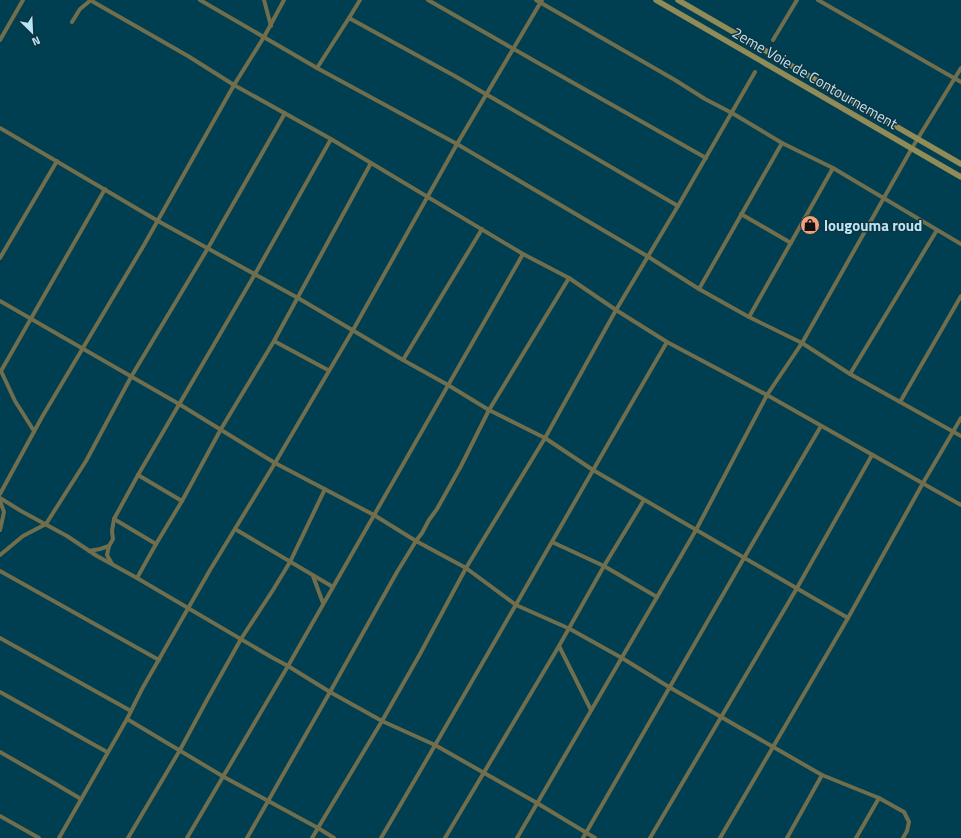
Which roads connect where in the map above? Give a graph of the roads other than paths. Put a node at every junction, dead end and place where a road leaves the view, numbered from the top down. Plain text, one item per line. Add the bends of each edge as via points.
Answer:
1 (24, 0) edge
2 (91, 0) edge
3 (200, 0) edge
4 (264, 0) edge
5 (284, 0) edge
6 (360, 0) edge
7 (428, 0) edge
8 (656, 0) edge
9 (678, 0) edge
10 (797, 0) edge
11 (818, 0) edge
12 (540, 1) edge
13 (349, 18) junction
14 (72, 22) dead end
15 (271, 26) junction
16 (264, 37) junction
17 (0, 40) edge
18 (773, 40) dead end
19 (514, 49) junction
20 (317, 68) junction
21 (961, 68) edge
22 (755, 72) dead end
23 (954, 78) junction
24 (961, 82) edge
25 (234, 84) junction
26 (486, 95) junction
27 (285, 112) junction
28 (732, 113) junction
29 (0, 128) edge
30 (917, 138) junction
31 (331, 139) junction
32 (782, 143) junction
33 (457, 144) junction
34 (912, 148) junction
35 (706, 158) junction
36 (57, 161) junction
37 (371, 163) junction
38 (961, 164) edge
39 (833, 168) junction
40 (961, 176) edge
41 (105, 190) junction
42 (428, 197) junction
43 (884, 198) junction
44 (678, 206) junction
45 (742, 214) junction
46 (158, 221) junction
47 (482, 229) junction
48 (937, 230) junction
49 (790, 243) junction
50 (961, 244) edge
51 (208, 248) junction
52 (523, 254) junction
53 (648, 256) junction
54 (0, 258) edge
55 (255, 274) junction
56 (569, 278) junction
57 (700, 289) junction
58 (961, 296) edge
59 (298, 298) junction
60 (0, 301) edge
61 (616, 310) junction
62 (749, 317) junction
63 (30, 318) junction
64 (353, 330) junction
65 (274, 341) junction
66 (667, 342) junction
67 (802, 343) junction
68 (83, 348) junction
69 (403, 360) junction
70 (328, 370) junction
71 (850, 374) junction
72 (131, 377) junction
73 (448, 385) junction
74 (768, 395) junction
75 (900, 402) junction
76 (179, 404) junction
77 (489, 410) junction
78 (961, 418) edge
79 (821, 426) junction
80 (221, 429) junction
81 (34, 431) junction
82 (953, 432) junction
83 (961, 436) edge
84 (545, 438) junction
85 (872, 455) junction
86 (275, 463) junction
87 (593, 470) junction
88 (138, 475) junction
89 (923, 483) junction
90 (325, 490) junction
91 (0, 494) edge
92 (0, 498) edge
93 (182, 500) junction
94 (644, 500) junction
95 (0, 501) edge
96 (961, 505) edge
97 (374, 515) junction
98 (114, 519) junction
99 (46, 524) junction
100 (235, 529) junction
101 (0, 530) edge
102 (696, 530) junction
103 (416, 541) junction
104 (552, 542) junction
105 (156, 544) junction
106 (109, 546) junction
107 (89, 551) junction
108 (0, 555) edge
109 (744, 558) junction
110 (290, 562) junction
111 (113, 564) junction
112 (604, 566) junction
113 (466, 568) junction
114 (0, 571) edge
115 (313, 575) junction
116 (137, 578) junction
117 (332, 587) junction
118 (796, 588) junction
119 (657, 597) junction
120 (323, 603) junction
121 (516, 605) junction
122 (188, 608) junction
123 (848, 618) junction
124 (570, 628) junction
125 (0, 638) edge
126 (242, 639) junction
127 (559, 646) junction
128 (622, 658) junction
129 (159, 660) junction
130 (288, 666) junction
131 (670, 687) junction
132 (0, 692) edge
133 (330, 692) junction
134 (592, 710) junction
135 (130, 711) junction
136 (722, 717) junction
137 (127, 719) junction
138 (382, 721) junction
139 (435, 745) junction
140 (773, 747) junction
141 (180, 750) junction
142 (0, 752) edge
143 (107, 752) junction
144 (484, 773) junction
145 (822, 775) junction
146 (224, 777) junction
147 (879, 798) junction
148 (81, 799) junction
149 (268, 801) junction
150 (537, 803) junction
151 (0, 816) edge
152 (318, 828) junction
153 (586, 833) junction
154 (39, 838) edge
155 (59, 838) edge
156 (128, 838) edge
157 (187, 838) edge
158 (246, 838) edge
159 (312, 838) edge
160 (334, 838) edge
161 (381, 838) edge
162 (445, 838) edge
163 (517, 838) edge
164 (583, 838) edge
165 (595, 838) edge
166 (650, 838) edge
167 (720, 838) edge
168 (787, 838) edge
169 (856, 838) edge
170 (903, 838) edge

1 - 17 street
2 - 14 street via 80,9
2 - 25 street
3 - 16 street
4 - 15 street
5 - 15 street
6 - 13 street
7 - 19 street
8 - 34 main road, 2eme Voie de Contournement
9 - 30 main road
10 - 18 street
11 - 23 street
12 - 19 street
12 - 28 street via 705,100
13 - 20 street
13 - 26 street
15 - 16 street
16 - 20 street
16 - 25 street
19 - 26 street
19 - 35 street
20 - 33 street
21 - 23 street
22 - 28 street
23 - 24 street
23 - 30 street
25 - 27 street
25 - 46 street
26 - 33 street
26 - 44 street
27 - 31 street
27 - 51 street
28 - 32 street
28 - 35 street
29 - 36 street
30 - 34 street
30 - 38 main road
31 - 37 street
31 - 55 street
32 - 39 street
32 - 45 street
33 - 42 street
33 - 53 street
34 - 40 main road, 2eme Voie de Contournement
34 - 43 street
35 - 44 street
36 - 41 street
36 - 54 street
37 - 42 street
37 - 59 street
39 - 43 street
39 - 49 street
41 - 46 street
41 - 63 street
42 - 47 street
42 - 64 street
43 - 48 street
43 - 67 street
44 - 53 street
45 - 49 street
45 - 57 street
46 - 51 street
46 - 68 street
47 - 52 street
47 - 69 street
48 - 50 street
48 - 71 street
49 - 62 street
51 - 55 street
51 - 72 street
52 - 56 street
52 - 73 street
53 - 57 street
53 - 61 street
55 - 59 street
55 - 76 street
56 - 61 street
56 - 77 street
57 - 62 street
58 - 75 street
59 - 64 street
59 - 65 street
60 - 63 street
61 - 66 street
61 - 84 street
62 - 67 street
63 - 68 street
63 - 81 street via 1,371 15,401
64 - 69 street
64 - 70 street
65 - 70 street
65 - 80 street
66 - 74 street
66 - 87 street
67 - 71 street
67 - 74 street
68 - 72 street
68 - 81 street
69 - 73 street
70 - 86 street
71 - 75 street
72 - 76 street
72 - 99 street via 86,461
73 - 77 street
73 - 97 street
74 - 79 street
74 - 102 street
75 - 82 street
76 - 80 street
76 - 88 street
77 - 84 street
77 - 103 street via 437,509
78 - 82 street
79 - 85 street
79 - 109 street
80 - 86 street
80 - 93 street
81 - 91 street
82 - 83 street
82 - 89 street
84 - 87 street
84 - 113 street
85 - 89 street
85 - 118 street
86 - 90 street
86 - 100 street
87 - 94 street
87 - 104 street
88 - 93 street
88 - 98 street
89 - 96 street
89 - 123 street
90 - 97 street
90 - 110 street
92 - 99 street
93 - 105 street
94 - 102 street
94 - 112 street
95 - 101 street via 4,512
97 - 103 street
97 - 117 street
98 - 105 street
98 - 106 street via 113,539
99 - 107 street
99 - 108 street via 23,536
100 - 110 street
100 - 122 street
102 - 109 street
102 - 119 street
103 - 113 street
103 - 133 street
104 - 112 street
104 - 121 street
105 - 116 street
106 - 107 street
106 - 111 street via 107,555
107 - 111 street
109 - 118 street
109 - 131 street
110 - 115 street
110 - 126 street
111 - 116 street
112 - 119 street
112 - 124 street
113 - 121 street
113 - 138 street
114 - 129 street
115 - 117 street
115 - 120 street
116 - 122 street
117 - 120 street
118 - 123 street
118 - 136 street
119 - 128 street
120 - 130 street
121 - 124 street
121 - 139 street
122 - 126 street
122 - 129 street
123 - 140 street
124 - 127 street
124 - 128 street
125 - 135 street
126 - 130 street
126 - 141 street
127 - 134 street
127 - 144 street
128 - 131 street
128 - 134 street
129 - 135 street
130 - 133 street
130 - 146 street
131 - 136 street
131 - 153 street
132 - 143 street
133 - 138 street
133 - 149 street
134 - 150 street
135 - 137 street
136 - 140 street
136 - 166 street
137 - 141 street
137 - 143 street
138 - 139 street
138 - 152 street
139 - 144 street
139 - 161 street
140 - 145 street
140 - 167 street
141 - 146 street
141 - 156 street
142 - 148 street
143 - 148 street
144 - 150 street
144 - 162 street
145 - 147 street
145 - 168 street
146 - 149 street
146 - 157 street
147 - 169 street
147 - 170 street via 904,812 909,822
148 - 155 street
149 - 152 street
149 - 158 street
150 - 153 street
150 - 163 street
151 - 154 street
152 - 159 street
152 - 160 street
153 - 164 street
153 - 165 street

